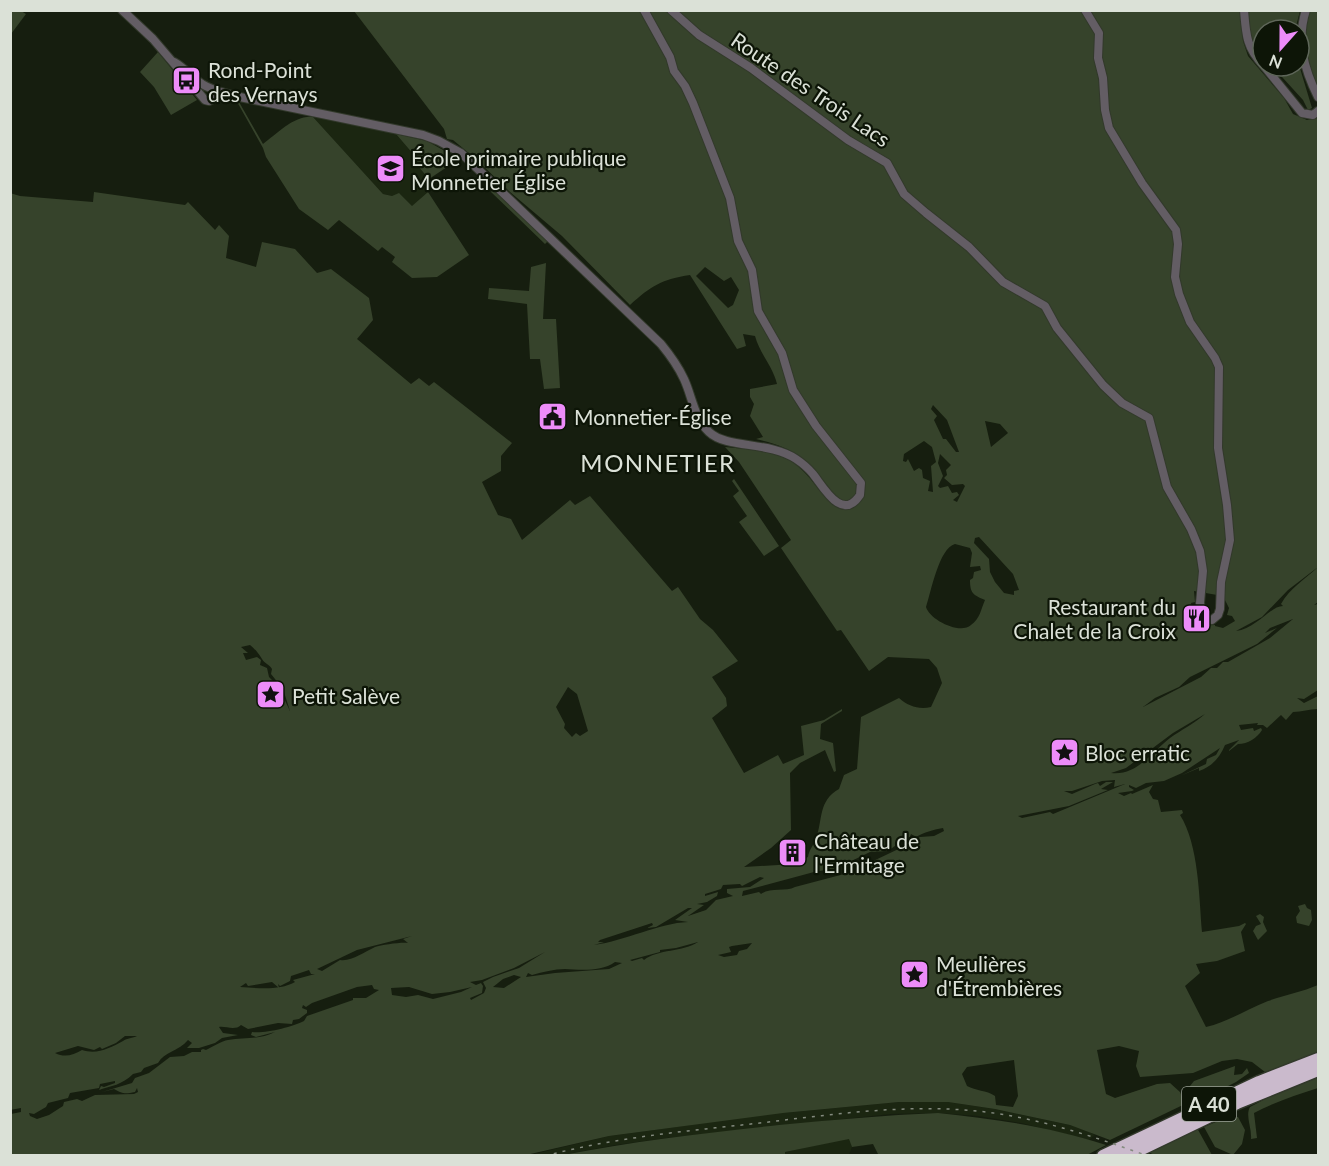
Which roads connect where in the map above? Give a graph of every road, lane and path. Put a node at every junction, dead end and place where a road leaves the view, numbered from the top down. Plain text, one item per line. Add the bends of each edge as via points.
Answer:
1 (122, 10) edge
2 (644, 10) edge
3 (671, 10) edge
4 (1085, 10) edge
5 (1244, 10) edge
6 (1306, 10) edge
7 (1251, 50) edge
8 (174, 62) junction
9 (1273, 78) edge
10 (213, 92) junction
11 (202, 96) junction
12 (1318, 97) edge
13 (1318, 111) edge
14 (1318, 1059) edge
15 (1318, 1070) edge
16 (1103, 1155) edge
17 (1127, 1155) edge

1 - 8 street
2 - 10 street via 685,86 708,141 730,198 737,236 752,270 762,320 782,353 790,383 816,426 859,480 860,495 851,503 837,503 829,497 808,469 794,458 768,447 721,439 709,432 694,409 682,376 661,344 461,153 423,135
3 - 4 street, Route des Trois Lacs via 699,35 887,163 904,194 969,247 1003,282 1046,308 1057,328 1103,385 1122,403 1149,418 1167,487 1198,545 1203,572 1201,611 1212,620 1220,609 1230,532 1218,448 1219,367 1190,322 1179,294 1175,227 1142,183 1109,128 1098,58 1099,33
5 - 7 street
6 - 12 street via 1300,42
8 - 10 street
8 - 11 street
9 - 13 street via 1302,113 1313,115
10 - 11 street via 203,91
10 - 11 street via 208,101
14 - 16 highway, A 40 via 1259,1082
15 - 17 highway, A 40

